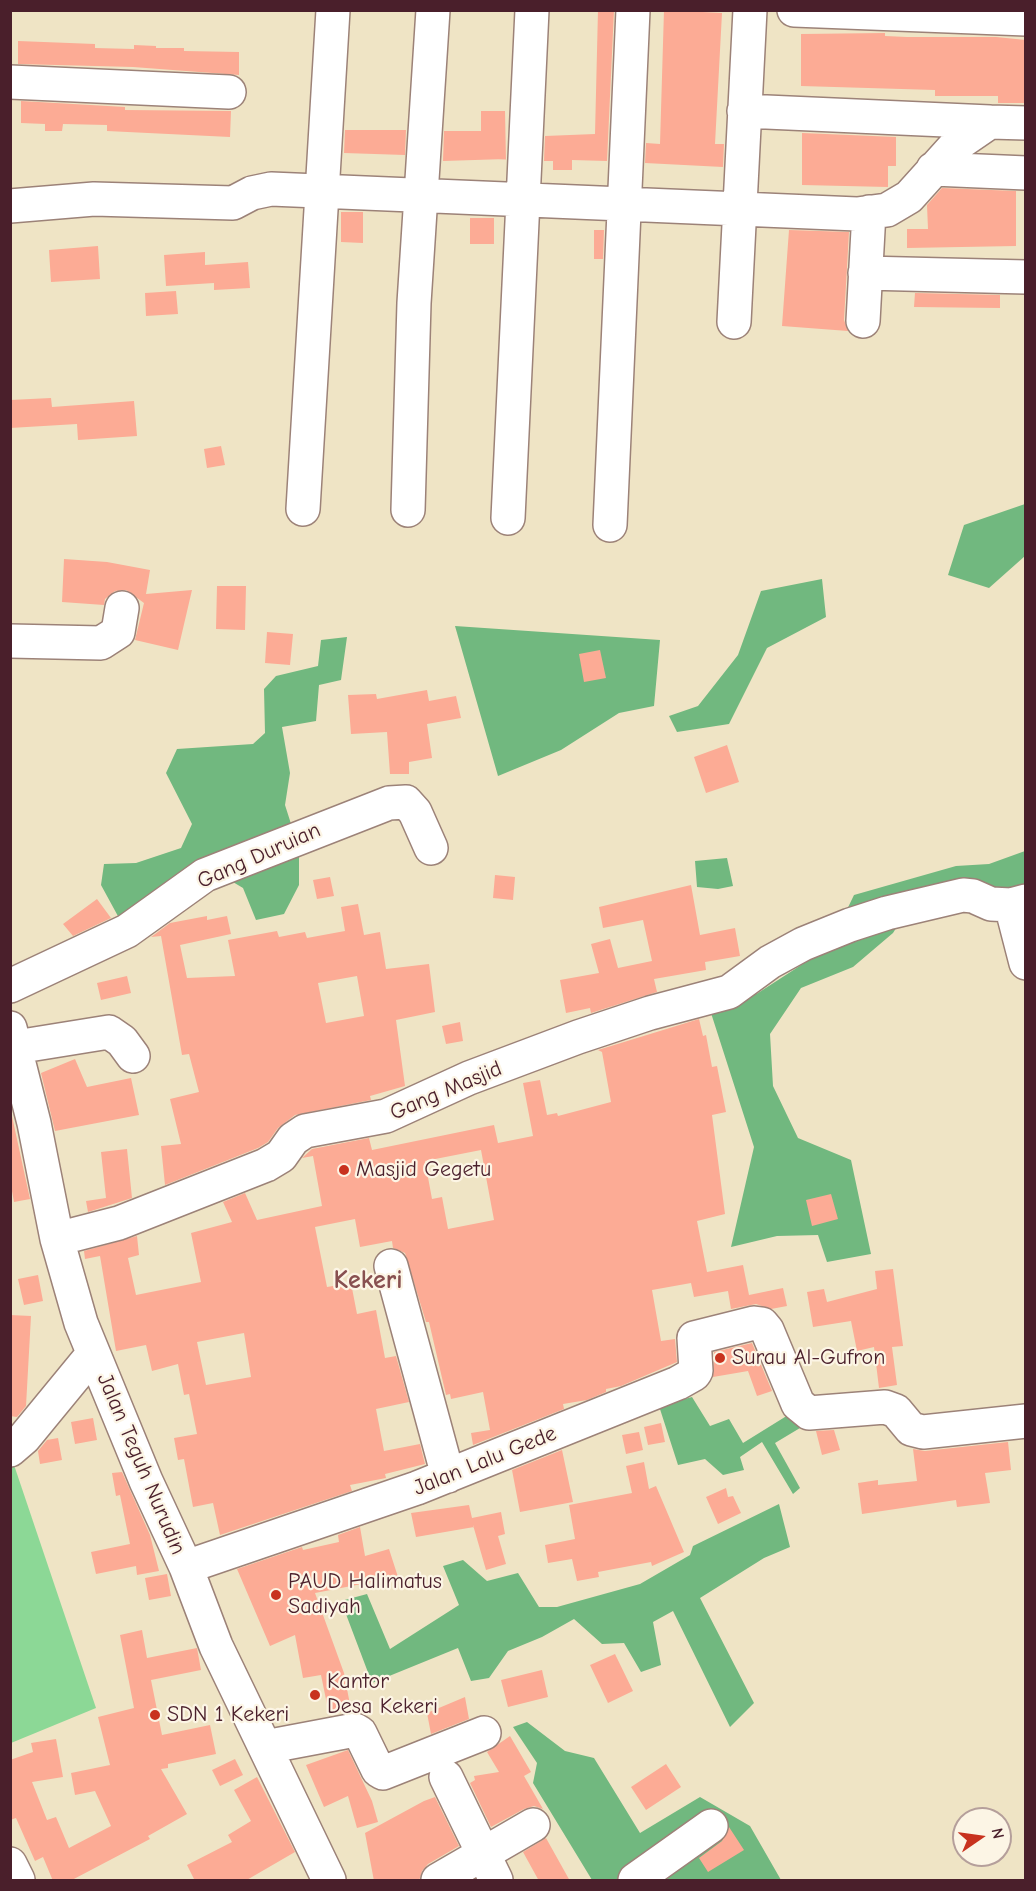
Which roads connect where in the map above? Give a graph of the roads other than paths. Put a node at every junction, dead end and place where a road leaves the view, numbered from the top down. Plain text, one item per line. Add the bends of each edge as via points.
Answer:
1 (333, 10) edge
2 (433, 10) edge
3 (532, 10) edge
4 (633, 10) edge
5 (750, 10) edge
6 (794, 10) edge
7 (814, 11) edge
8 (1026, 19) edge
9 (10, 82) edge
10 (229, 92) dead end
11 (744, 111) junction
12 (990, 122) junction
13 (1026, 123) edge
14 (933, 169) junction
15 (1026, 173) edge
16 (10, 187) edge
17 (321, 191) junction
18 (252, 193) junction
19 (421, 195) junction
20 (523, 200) junction
21 (625, 204) junction
22 (10, 207) edge
23 (739, 209) junction
24 (869, 212) junction
25 (866, 273) junction
26 (1026, 277) edge
27 (863, 321) dead end
28 (734, 322) dead end
29 (303, 509) dead end
30 (408, 510) dead end
31 (508, 518) dead end
32 (610, 525) dead end
33 (122, 608) dead end
34 (10, 641) edge
35 (431, 848) dead end
36 (1018, 903) edge
37 (1026, 963) edge
38 (10, 986) edge
39 (13, 1037) edge
40 (133, 1056) dead end
41 (57, 1239) junction
42 (391, 1266) dead end
43 (93, 1354) junction
44 (1026, 1421) edge
45 (10, 1449) edge
46 (448, 1476) junction
47 (186, 1567) junction
48 (484, 1733) dead end
49 (265, 1747) junction
50 (446, 1777) dead end
51 (533, 1825) dead end
52 (711, 1826) dead end
53 (10, 1864) edge
54 (490, 1867) edge
55 (18, 1881) edge
56 (329, 1881) edge
57 (438, 1881) edge
58 (635, 1881) edge

1 - 17 street
2 - 19 street
3 - 20 street
4 - 21 street
5 - 11 street
6 - 7 street
7 - 8 street
9 - 10 street
11 - 12 street
11 - 23 street
12 - 13 street
12 - 14 street via 955,146
14 - 15 street
14 - 24 street via 909,197 887,210
16 - 18 street via 67,180 129,180 235,183
17 - 18 street via 271,189
17 - 19 street
17 - 29 street
18 - 22 street via 233,202 94,199
19 - 20 street
19 - 30 street
20 - 21 street
20 - 31 street
21 - 23 street
21 - 32 street
23 - 24 street
23 - 28 street
24 - 25 street
25 - 26 street
25 - 27 street
33 - 34 street via 118,632 100,643
35 - 38 street, Gang Duruian via 415,812 406,802 389,803 205,875 127,931
36 - 37 street
36 - 41 street, Gang Masjid via 991,904 963,895 887,913 803,944 729,992 578,1037 469,1078 386,1116 305,1131 266,1166 119,1223
39 - 40 street via 109,1032
39 - 41 street, Jalan Teguh Nurudin
41 - 43 street, Jalan Teguh Nurudin
42 - 46 street
43 - 45 street via 24,1438
43 - 47 street, Jalan Teguh Nurudin
44 - 46 street, Jalan Lalu Gede via 923,1432 911,1429 889,1408 809,1413 798,1404 762,1324 747,1324 694,1338 696,1371 678,1383
46 - 47 street, Jalan Lalu Gede
47 - 49 street, Jalan Teguh Nurudin via 216,1646
48 - 49 street via 383,1773 355,1730
49 - 56 street, Jalan Teguh Nurudin
50 - 54 street
51 - 54 street
52 - 58 street
53 - 55 street
54 - 57 street

